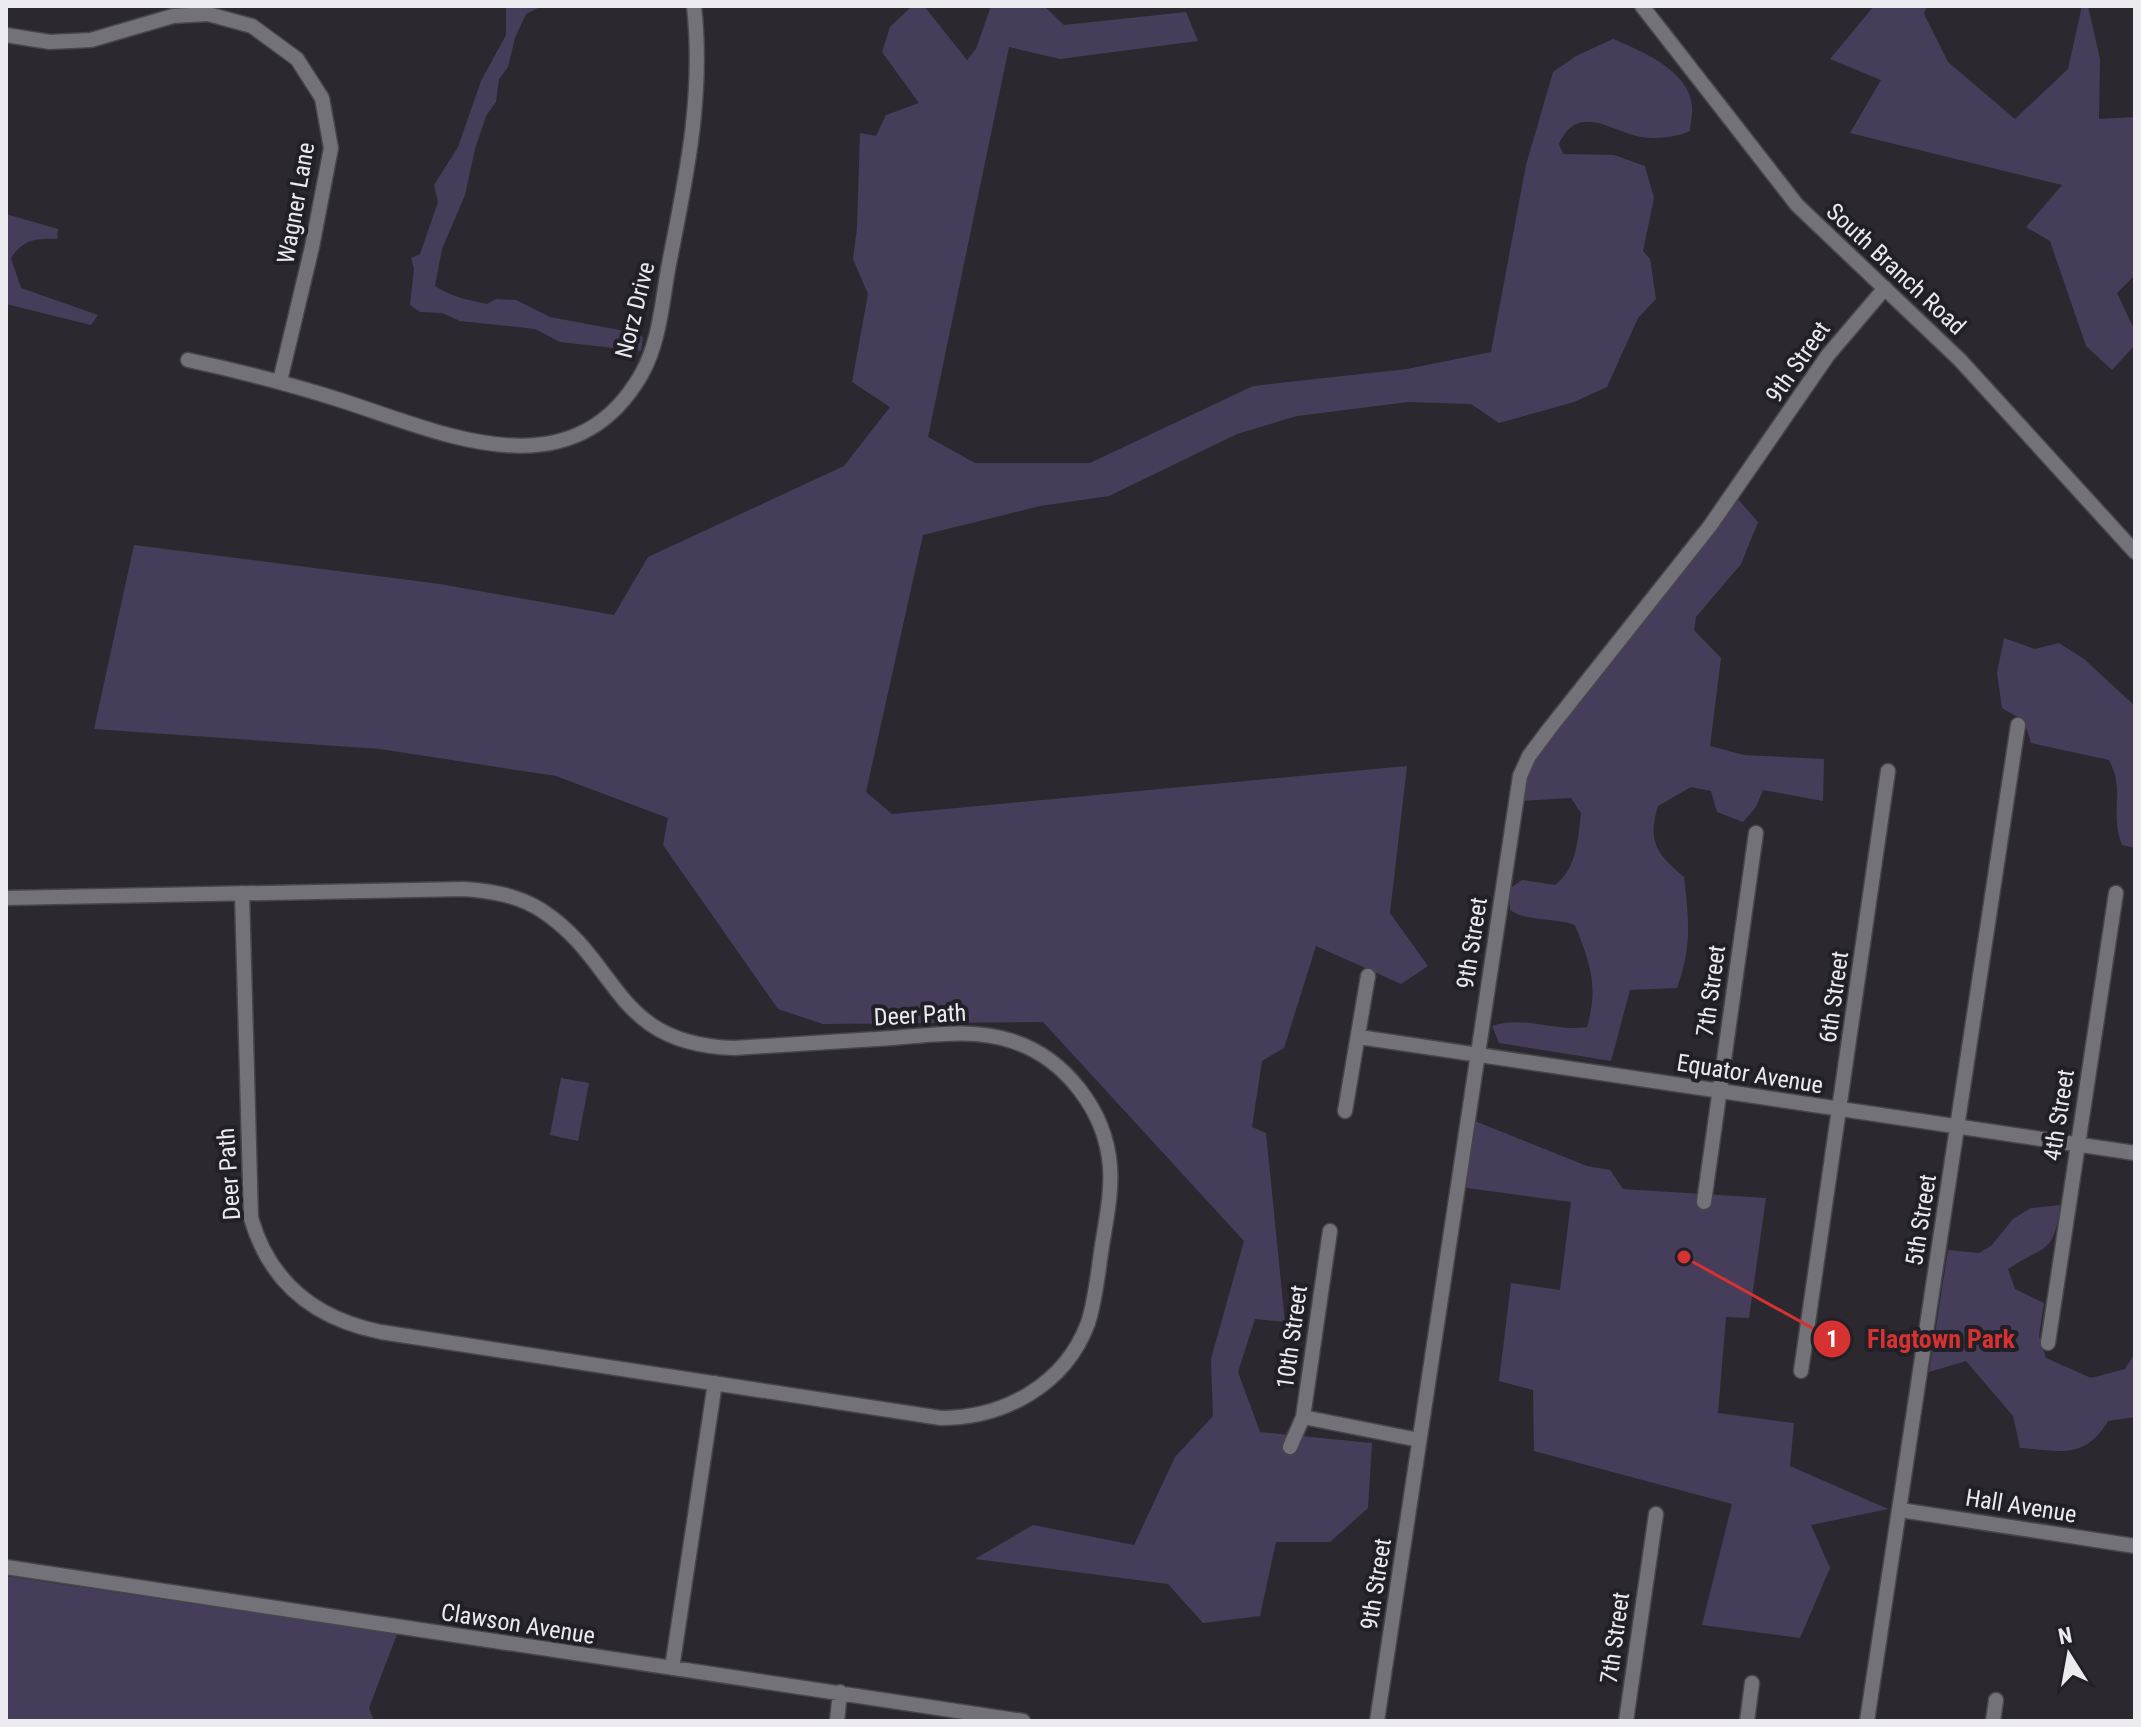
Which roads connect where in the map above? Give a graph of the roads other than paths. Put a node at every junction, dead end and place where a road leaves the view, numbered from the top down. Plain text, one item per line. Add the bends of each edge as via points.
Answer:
1 (694, 6) edge
2 (1642, 6) edge
3 (6, 35) edge
4 (1885, 288) junction
5 (188, 360) dead end
6 (280, 381) junction
7 (2135, 552) edge
8 (2018, 725) dead end
9 (1888, 771) dead end
10 (1756, 833) dead end
11 (242, 893) junction
12 (2116, 893) dead end
13 (6, 898) edge
14 (1368, 976) dead end
15 (1359, 1037) junction
16 (1476, 1054) junction
17 (1719, 1091) junction
18 (1838, 1109) junction
19 (1345, 1111) dead end
20 (1958, 1127) junction
21 (2077, 1144) junction
22 (2135, 1153) edge
23 (1704, 1202) dead end
24 (1330, 1231) dead end
25 (2048, 1343) dead end
26 (1801, 1371) dead end
27 (715, 1383) junction
28 (1303, 1417) junction
29 (1419, 1440) junction
30 (1290, 1447) dead end
31 (1900, 1510) junction
32 (1656, 1514) dead end
33 (2135, 1546) edge
34 (6, 1567) edge
35 (672, 1668) junction
36 (1752, 1683) dead end
37 (840, 1692) junction
38 (1996, 1700) dead end
39 (837, 1721) edge
40 (1023, 1721) edge
41 (1377, 1721) edge
42 (1626, 1721) edge
43 (1747, 1721) edge
44 (1867, 1721) edge
45 (1993, 1721) edge

1 - 6 street, Norz Drive via 695,128 660,317 641,375 616,407 563,440 512,448 459,438
2 - 4 street, South Branch Road via 1776,182
3 - 6 street, Wagner Lane via 50,42 91,40 173,16 208,14 252,26 297,59 322,98 331,148
4 - 7 street, South Branch Road via 1960,360
4 - 16 street, 9th Street via 1838,342 1710,526 1529,756 1516,797
5 - 6 street, Norz Drive
8 - 20 street, 5th Street
9 - 18 street, 6th Street
10 - 17 street, 7th Street
11 - 13 street, Deer Path
11 - 27 street, Deer Path via 248,1198 265,1255 289,1289 320,1312 354,1326
11 - 27 street, Deer Path via 489,891 532,905 553,919 630,1008 676,1037 734,1048 971,1033 1029,1048 1077,1086 1097,1118 1108,1150 1108,1204 1087,1324 1068,1360 1039,1388 994,1412 941,1418
12 - 21 street, 4th Street
14 - 15 street
15 - 16 street, Equator Avenue
15 - 19 street
16 - 17 street, Equator Avenue
16 - 29 street, 9th Street
17 - 18 street, Equator Avenue
17 - 23 street, 7th Street
18 - 20 street, Equator Avenue
18 - 26 street, 6th Street
20 - 21 street, Equator Avenue
20 - 31 street, 5th Street
21 - 22 street, Equator Avenue
21 - 25 street, 4th Street
24 - 28 street, 10th Street
27 - 35 street
28 - 29 street
28 - 30 street, 10th Street
29 - 41 street, 9th Street
31 - 33 street, Hall Avenue
31 - 44 street, 5th Street
32 - 42 street, 7th Street
34 - 35 street, Clawson Avenue
35 - 37 street, Clawson Avenue
36 - 43 street
37 - 39 street
37 - 40 street, Clawson Avenue
38 - 45 street

